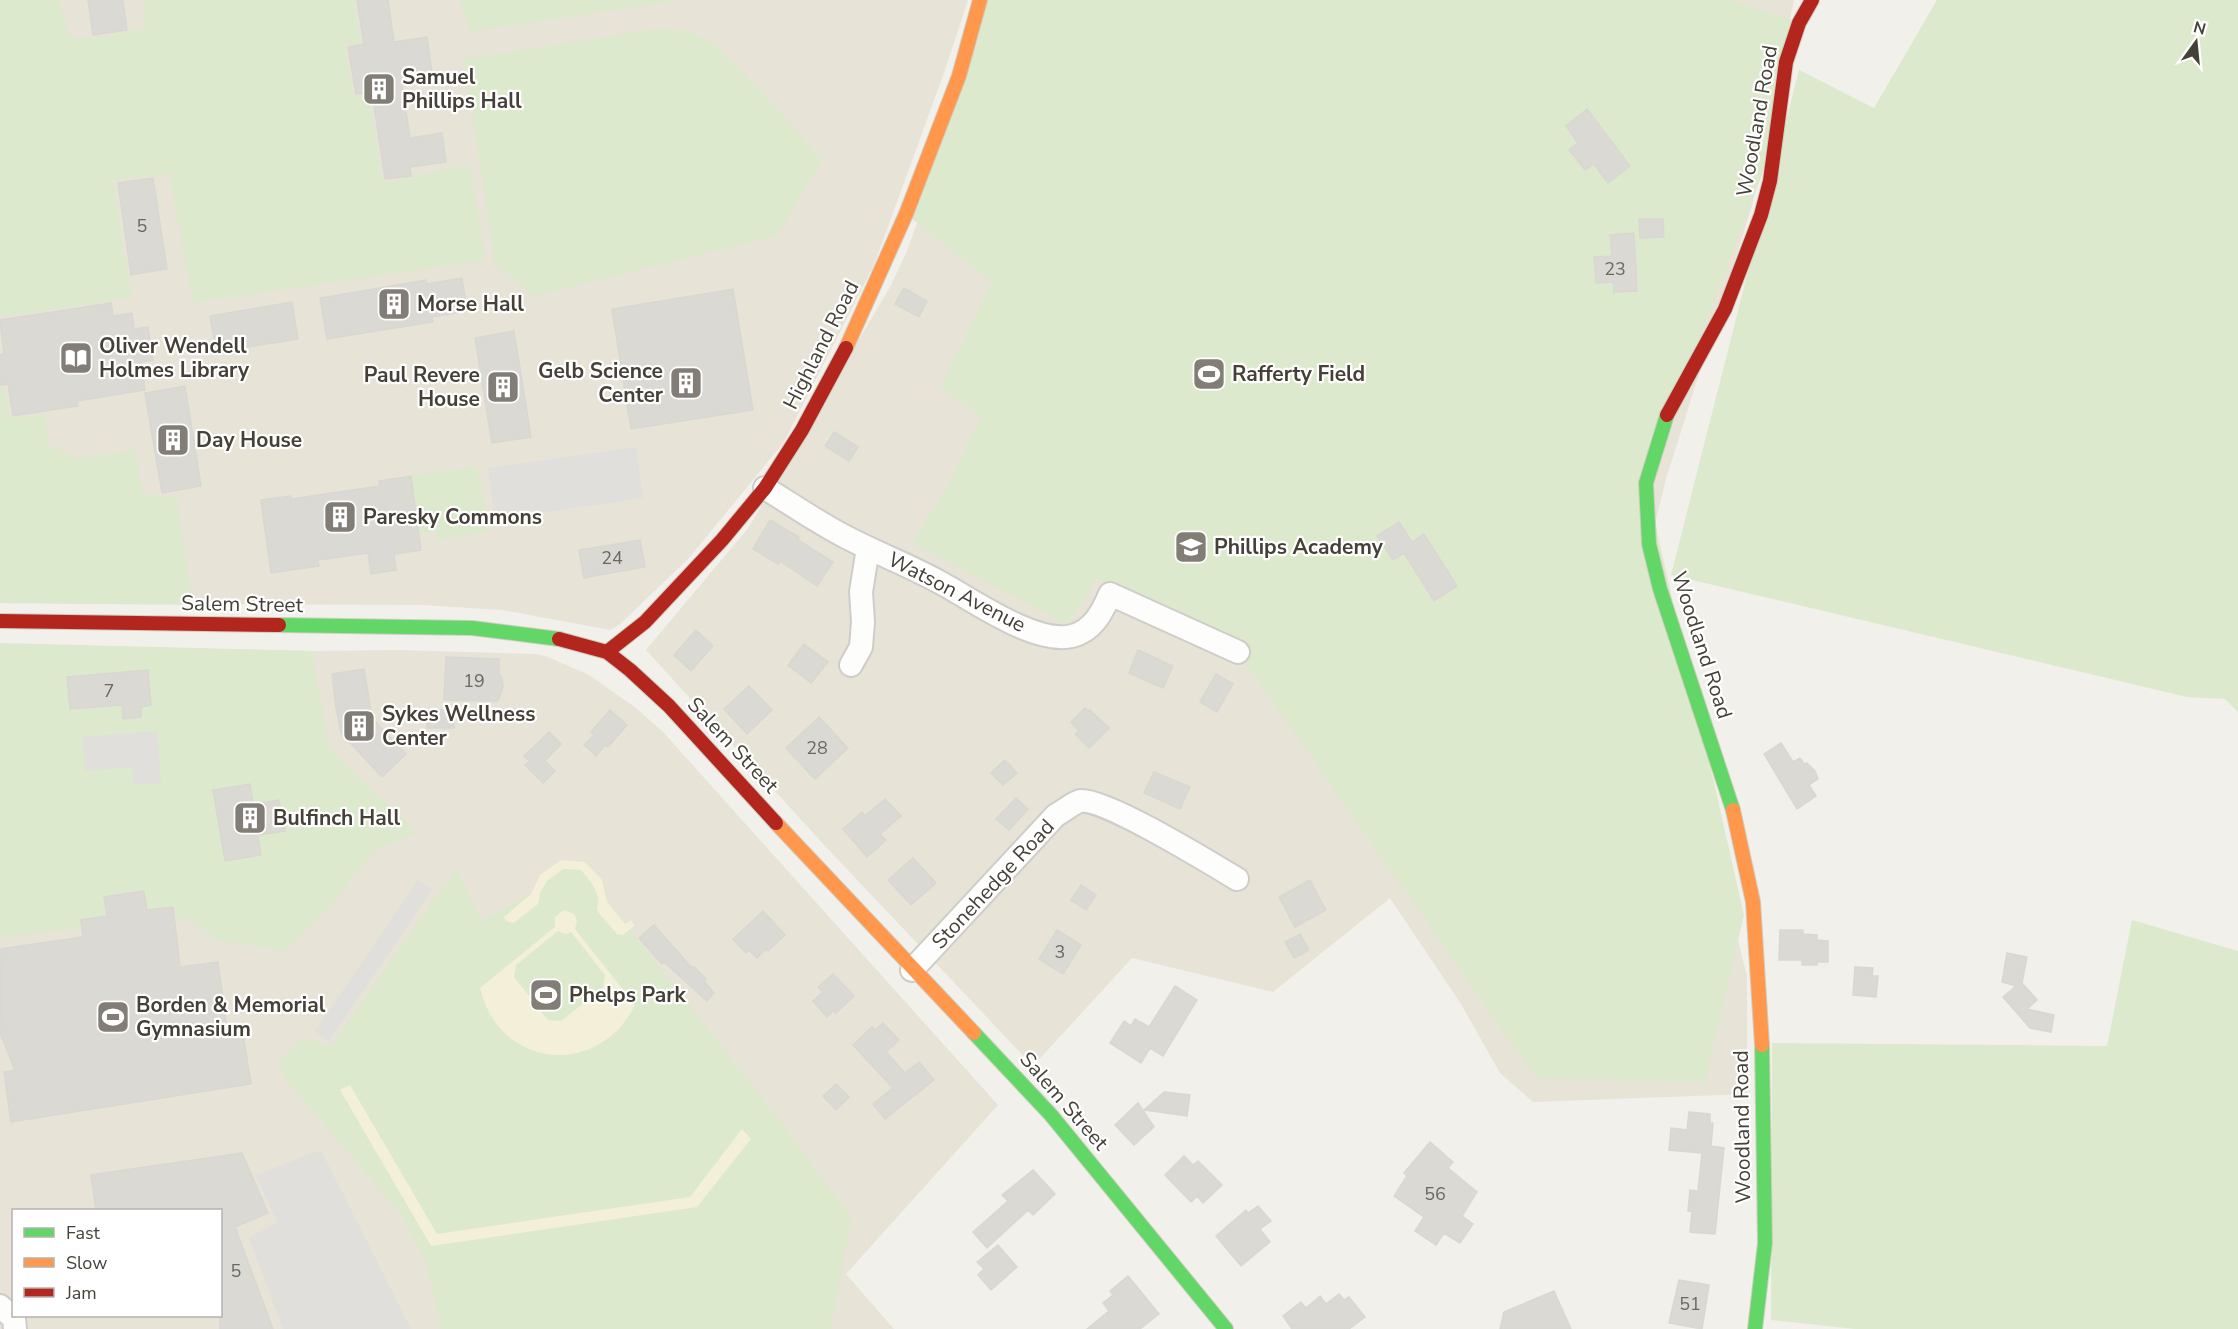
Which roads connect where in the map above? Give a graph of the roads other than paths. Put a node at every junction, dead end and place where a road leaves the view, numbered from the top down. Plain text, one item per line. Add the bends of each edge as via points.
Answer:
1 (980, 0) edge
2 (1812, 0) edge
3 (765, 488) junction
4 (868, 548) junction
5 (0, 621) edge
6 (607, 652) junction
7 (1238, 652) dead end
8 (851, 665) dead end
9 (1237, 879) dead end
10 (912, 970) junction
11 (0, 1306) edge
12 (15, 1329) edge
13 (1226, 1329) edge
14 (1755, 1329) edge

1 - 3 street, Highland Road via 959,76 869,300 831,379
2 - 14 street, Woodland Road via 1799,23 1786,62 1770,181 1755,233 1725,309 1669,410 1646,483 1649,544 1660,589 1731,802 1753,902 1765,1139 1765,1243
3 - 4 street, Watson Avenue
3 - 6 street, Highland Road via 645,622
4 - 7 street, Watson Avenue via 942,583 1004,620 1047,636 1071,637 1089,629 1110,594
4 - 8 street via 861,592 861,647
5 - 6 street, Salem Street via 472,628 555,638
6 - 10 street, Salem Street via 669,706
9 - 10 street, Stonehedge Road via 1123,815 1089,801 1078,801 1056,815
10 - 13 street, Salem Street via 1051,1115
11 - 12 street via 14,1319

